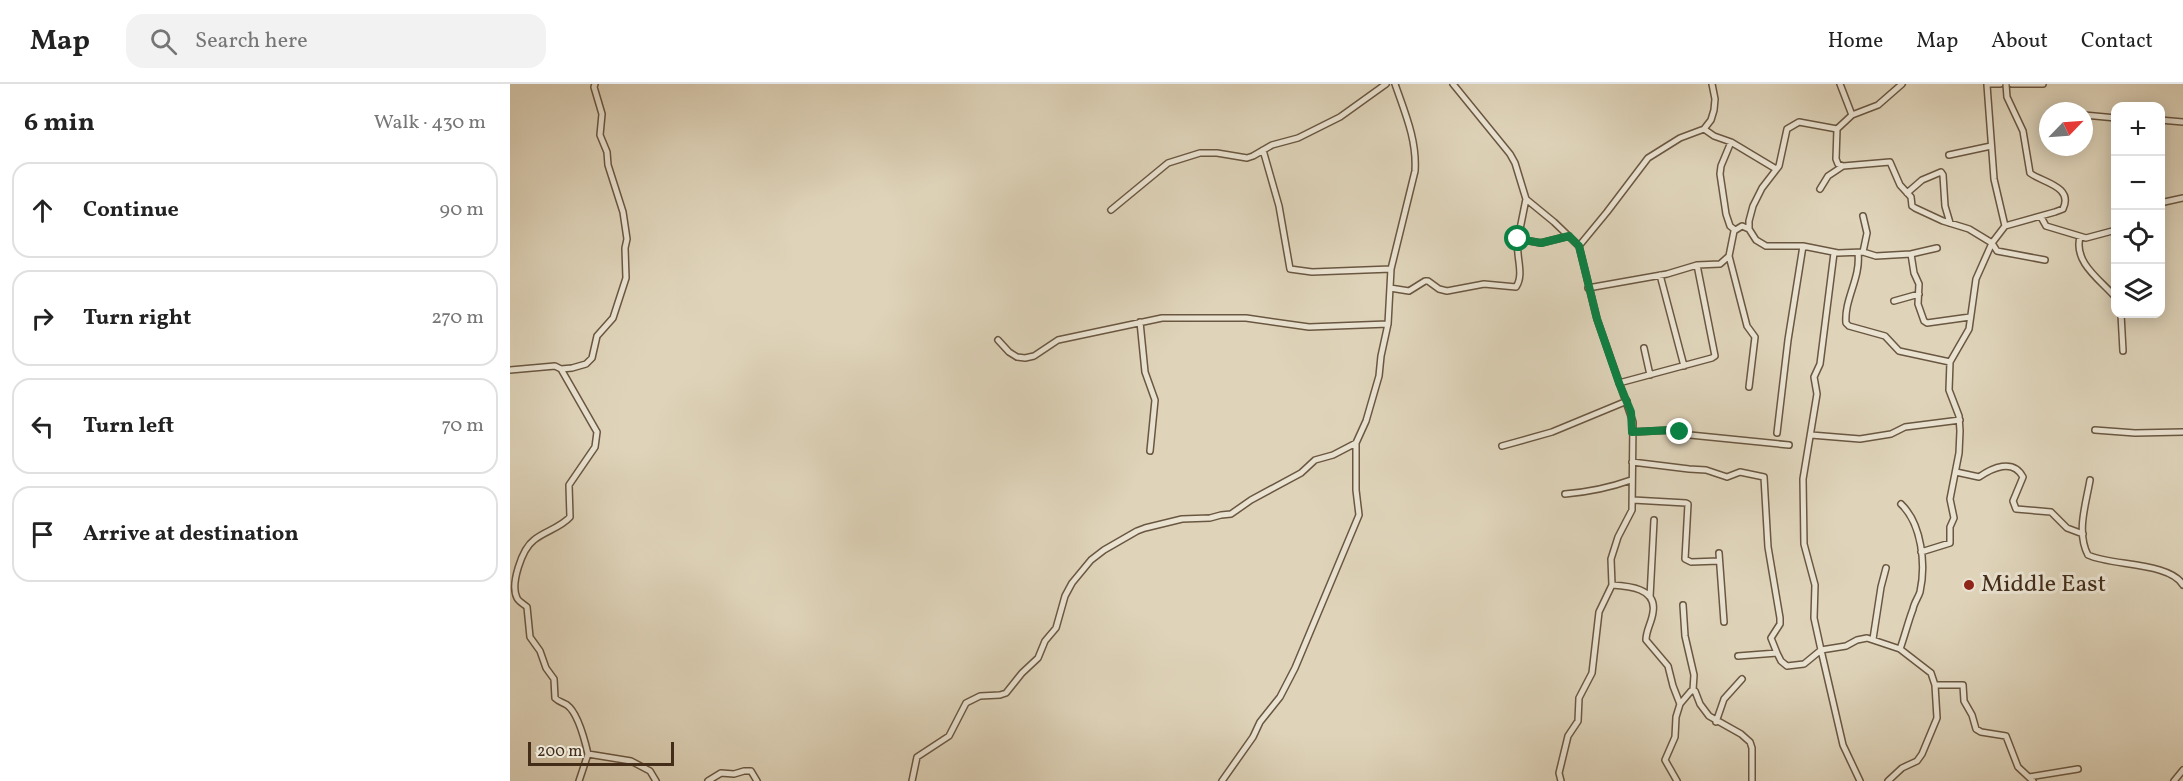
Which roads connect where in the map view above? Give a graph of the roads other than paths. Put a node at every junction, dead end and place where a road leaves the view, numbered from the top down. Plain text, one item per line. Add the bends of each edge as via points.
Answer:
1 (595, 84) edge
2 (1386, 84) edge
3 (1395, 84) edge
4 (1453, 84) edge
5 (1712, 84) edge
6 (1840, 84) edge
7 (1902, 84) edge
8 (2000, 84) edge
9 (2006, 84) edge
10 (2012, 84) edge
11 (2043, 84) edge
12 (1987, 85) edge
13 (1852, 115) junction
14 (2093, 116) edge
15 (2111, 118) edge
16 (2165, 120) edge
17 (2183, 122) edge
18 (1704, 129) junction
19 (1837, 129) junction
20 (1731, 142) junction
21 (1991, 146) junction
22 (1263, 150) junction
23 (1949, 155) dead end
24 (1843, 166) junction
25 (1776, 170) junction
26 (1820, 189) dead end
27 (1907, 193) junction
28 (2183, 198) edge
29 (1526, 199) junction
30 (2165, 202) edge
31 (1111, 210) dead end
32 (1863, 216) dead end
33 (2041, 217) junction
34 (1749, 221) junction
35 (1950, 223) junction
36 (2005, 225) junction
37 (1742, 226) junction
38 (1749, 229) junction
39 (1735, 230) junction
40 (2111, 231) edge
41 (1569, 236) junction
42 (2080, 237) junction
43 (1518, 239) junction
44 (1992, 243) junction
45 (1579, 246) junction
46 (1803, 246) junction
47 (1937, 248) dead end
48 (1834, 253) junction
49 (1860, 253) junction
50 (1911, 254) junction
51 (1729, 256) junction
52 (2045, 260) dead end
53 (1697, 265) junction
54 (1391, 269) junction
55 (1660, 275) junction
56 (1390, 288) junction
57 (1588, 288) junction
58 (1919, 294) junction
59 (2111, 294) edge
60 (1893, 301) dead end
61 (1970, 317) junction
62 (2121, 318) edge
63 (1140, 322) junction
64 (1388, 324) junction
65 (999, 340) dead end
66 (1644, 348) dead end
67 (2123, 351) dead end
68 (1950, 362) junction
69 (1684, 366) junction
70 (561, 369) junction
71 (510, 370) edge
72 (1650, 375) junction
73 (1619, 383) junction
74 (1749, 387) dead end
75 (1627, 401) junction
76 (1960, 420) junction
77 (2095, 430) dead end
78 (1632, 432) junction
79 (2183, 432) edge
80 (1777, 433) dead end
81 (1811, 435) junction
82 (1356, 443) junction
83 (1789, 444) dead end
84 (1502, 446) dead end
85 (1150, 451) dead end
86 (1632, 462) junction
87 (1956, 472) junction
88 (1631, 480) junction
89 (2090, 480) dead end
90 (1565, 494) dead end
91 (1633, 500) junction
92 (1901, 504) dead end
93 (1654, 520) dead end
94 (2083, 534) junction
95 (1921, 552) junction
96 (1719, 553) dead end
97 (1719, 561) junction
98 (1886, 568) dead end
99 (1612, 585) junction
100 (2183, 585) edge
101 (1650, 597) junction
102 (1683, 605) dead end
103 (1725, 622) dead end
104 (1873, 639) junction
105 (1900, 649) junction
106 (1821, 650) junction
107 (1777, 653) junction
108 (1738, 656) dead end
109 (1742, 679) dead end
110 (1935, 686) junction
111 (1693, 690) junction
112 (1680, 704) junction
113 (1716, 722) junction
114 (588, 754) junction
115 (2078, 769) dead end
116 (2183, 770) edge
117 (2031, 779) edge
118 (579, 781) edge
119 (656, 781) edge
120 (708, 781) edge
121 (757, 781) edge
122 (912, 781) edge
123 (1222, 781) edge
124 (1561, 781) edge
125 (1677, 781) edge
126 (1752, 781) edge
127 (1860, 781) edge
128 (1888, 781) edge
129 (2174, 781) edge

1 - 70 street via 602,114 600,135 623,212 626,278 613,318 597,336 592,358 572,369
2 - 22 street via 1340,117
3 - 54 street via 1416,158
4 - 29 street via 1510,154
5 - 18 street via 1714,110
6 - 13 street
7 - 13 street via 1878,105
8 - 12 street
9 - 33 street via 2007,97 2023,131 2030,173 2055,186 2064,200 2063,209
10 - 11 street
12 - 21 street
13 - 19 street
14 - 15 street
16 - 17 street
18 - 20 street
18 - 45 street via 1680,138 1648,158
19 - 24 street via 1836,159
19 - 25 street via 1799,122 1790,126
20 - 25 street
20 - 39 street via 1720,174 1726,214
21 - 23 street
21 - 36 street via 1995,191
22 - 31 street via 1247,158 1209,152 1175,160
22 - 54 street via 1276,190 1290,269
24 - 26 street via 1828,176
24 - 27 street via 1890,162
25 - 34 street via 1756,197
27 - 35 street via 1915,208
27 - 35 street via 1922,180 1941,172
28 - 30 street
29 - 41 street
29 - 43 street
32 - 49 street via 1867,233
33 - 36 street
33 - 42 street via 2046,226
34 - 37 street
34 - 38 street
35 - 44 street
36 - 44 street
37 - 38 street
37 - 39 street
38 - 46 street via 1766,246
39 - 51 street
40 - 42 street
41 - 43 street via 1541,243
41 - 45 street
42 - 59 street via 2078,246 2084,264
43 - 56 street via 1520,280 1516,287 1484,284 1447,291 1425,281 1409,291
44 - 52 street via 1997,251
44 - 61 street via 1976,279
45 - 57 street
46 - 48 street
46 - 80 street
47 - 50 street
48 - 49 street
48 - 81 street via 1815,377 1817,394
49 - 50 street
49 - 68 street via 1846,323 1885,336 1899,351
50 - 58 street
51 - 53 street via 1720,264
51 - 74 street via 1747,326 1755,337
53 - 55 street
53 - 69 street via 1715,356
54 - 56 street
55 - 57 street
55 - 69 street
56 - 64 street
57 - 73 street
58 - 60 street
58 - 61 street via 1918,304 1927,322
61 - 68 street via 1969,329
62 - 67 street
63 - 64 street via 1235,318 1309,327
63 - 65 street via 1058,340 1025,358 1009,352
63 - 85 street via 1145,372 1155,400
64 - 82 street via 1377,385
66 - 72 street
68 - 76 street via 1949,390
69 - 72 street
70 - 71 street via 555,366
70 - 114 street via 595,425 597,438 590,456 569,485 570,517 530,545 518,568 515,594 527,607 530,637 554,679 555,698 576,718
72 - 73 street
73 - 75 street
75 - 78 street
75 - 84 street via 1552,432
76 - 81 street via 1905,427 1891,434 1860,439
76 - 87 street
77 - 79 street
78 - 83 street via 1672,430
78 - 86 street
81 - 106 street via 1803,479 1804,544 1815,585 1814,618
82 - 122 street via 1315,460 1301,473 1231,514 1145,528 1104,550 1072,583 1056,628 1038,658 1006,693 980,696 966,703 949,736 916,757
82 - 123 street via 1360,510 1348,544 1284,689
86 - 88 street
86 - 107 street via 1696,468 1727,477 1740,472 1764,477 1768,547 1780,618 1771,638
87 - 94 street via 1979,477 1989,470 2010,466 2023,477 2013,501 2016,509 2051,512 2067,528
87 - 95 street via 1950,500 1954,518 1950,543
88 - 90 street via 1602,490
88 - 91 street
89 - 94 street
91 - 97 street via 1688,504 1685,560
91 - 99 street via 1611,559
92 - 95 street via 1916,528
93 - 101 street
94 - 100 street via 2090,556 2151,567 2178,578
95 - 105 street via 1920,589
96 - 97 street
97 - 103 street
98 - 104 street
99 - 101 street via 1638,588
99 - 124 street via 1599,612 1593,667 1579,698 1578,721 1568,736 1559,773
101 - 112 street via 1653,611 1646,640 1668,666
102 - 111 street
104 - 105 street
104 - 106 street via 1863,638 1846,646
105 - 110 street via 1931,672
106 - 107 street via 1804,664 1787,666
106 - 127 street via 1843,745
107 - 108 street
109 - 113 street via 1724,699
110 - 117 street via 1963,685 1964,702 1976,729 2006,736 2015,762
110 - 128 street via 1937,718 1922,754
111 - 112 street
111 - 113 street via 1705,712
112 - 125 street via 1665,760
113 - 126 street via 1750,742
114 - 118 street
114 - 119 street via 631,761 650,771
115 - 117 street
116 - 129 street
120 - 121 street via 722,773 751,771

